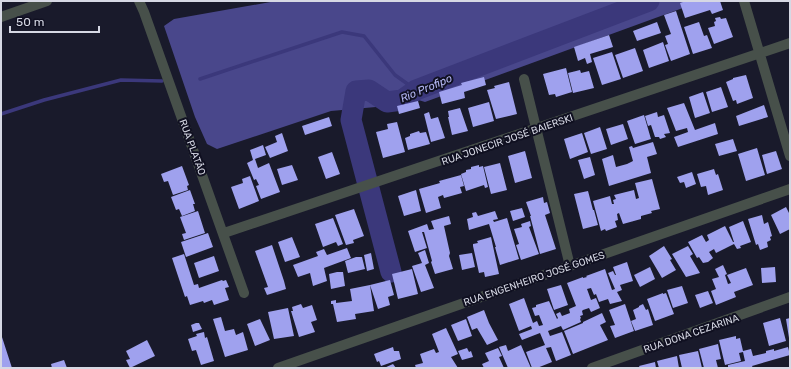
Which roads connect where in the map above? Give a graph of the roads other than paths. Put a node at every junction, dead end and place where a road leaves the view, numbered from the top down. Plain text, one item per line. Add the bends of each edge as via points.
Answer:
1 (48, 1) edge
2 (138, 1) edge
3 (744, 1) edge
4 (1, 17) edge
5 (790, 43) edge
6 (760, 53) junction
7 (524, 79) dead end
8 (537, 129) junction
9 (790, 156) edge
10 (790, 188) edge
11 (224, 233) junction
12 (570, 266) junction
13 (244, 293) dead end
14 (790, 297) edge
15 (278, 368) edge
16 (592, 368) edge

1 - 4 street
2 - 11 street, RUA PLATÃO
3 - 6 street
5 - 6 street, RUA JONECIR JOSÉ BAIERSKI
6 - 8 street, RUA JONECIR JOSÉ BAIERSKI
6 - 9 street
7 - 8 street
8 - 11 street, RUA JONECIR JOSÉ BAIERSKI
8 - 12 street
10 - 12 street, RUA ENGENHEIRO JOSÉ GOMES
11 - 13 street, RUA PLATÃO
12 - 15 street, RUA ENGENHEIRO JOSÉ GOMES
14 - 16 street, RUA DONA CEZARINA

